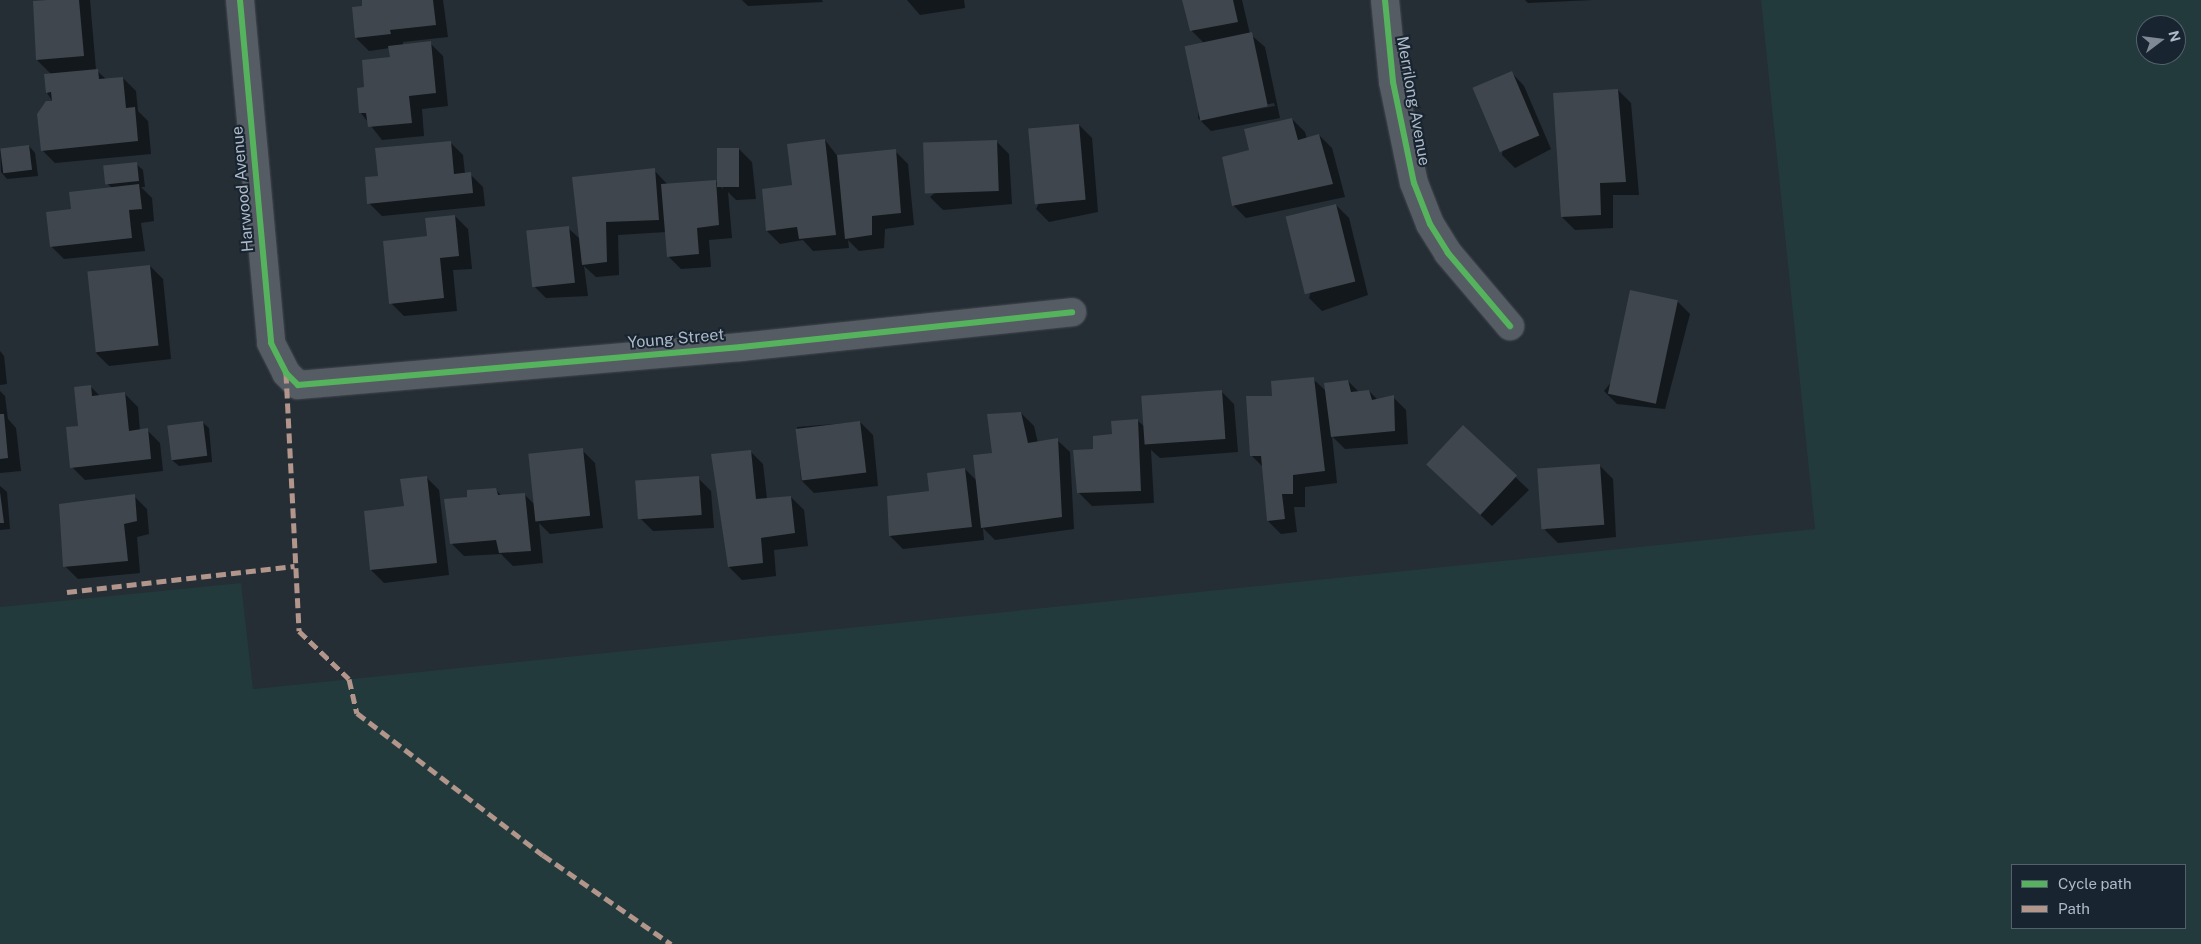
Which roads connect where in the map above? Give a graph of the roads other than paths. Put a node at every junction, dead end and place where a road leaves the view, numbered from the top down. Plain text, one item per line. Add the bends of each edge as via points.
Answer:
1 (240, 0) edge
2 (1384, 0) edge
3 (1072, 312) dead end
4 (1510, 326) dead end
5 (286, 373) joint

1 - 5 street, Harwood Avenue via 271,343
2 - 4 street, Merrilong Avenue via 1400,124 1417,192 1430,224 1448,253
3 - 5 street, Young Street via 741,347 298,385

